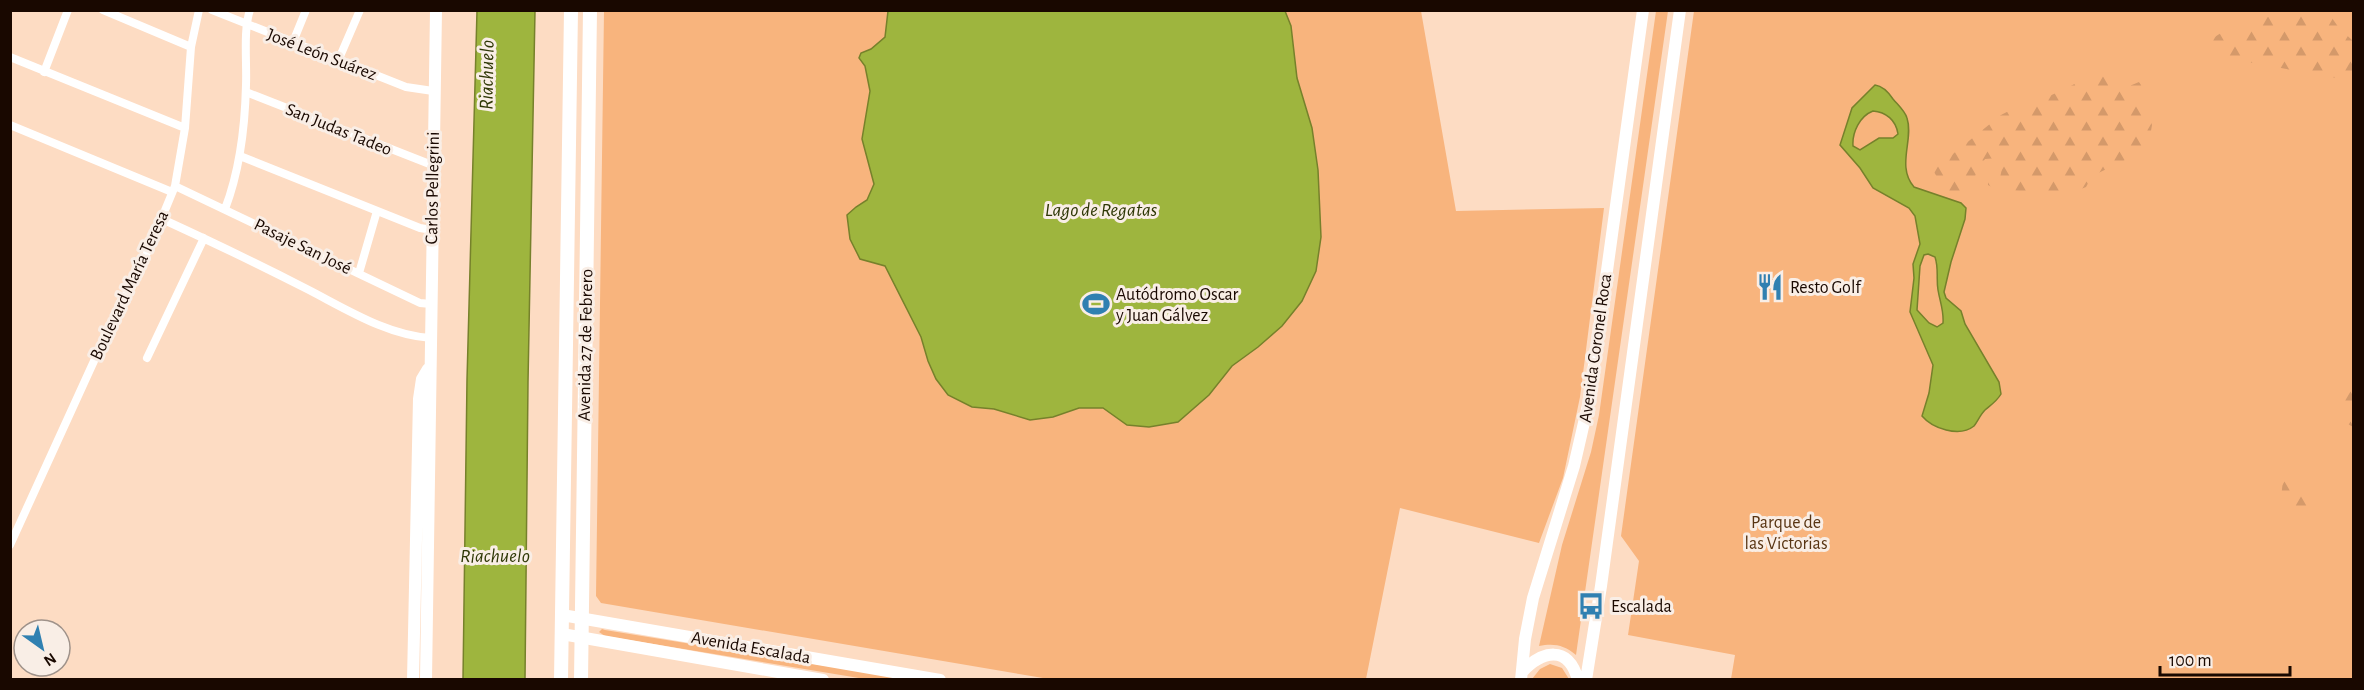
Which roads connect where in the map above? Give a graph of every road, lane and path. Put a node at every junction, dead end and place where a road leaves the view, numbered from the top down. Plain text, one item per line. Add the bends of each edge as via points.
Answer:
1 (68, 10) edge
2 (103, 10) edge
3 (199, 10) edge
4 (212, 10) edge
5 (250, 10) edge
6 (306, 10) edge
7 (360, 10) edge
8 (436, 10) edge
9 (571, 10) edge
10 (590, 10) edge
11 (1643, 10) edge
12 (1680, 10) edge
13 (246, 24) junction
14 (293, 42) junction
15 (191, 48) junction
16 (10, 57) edge
17 (338, 61) junction
18 (44, 72) junction
19 (433, 91) junction
20 (246, 92) junction
21 (10, 124) edge
22 (185, 128) junction
23 (240, 156) junction
24 (432, 165) junction
25 (173, 189) junction
26 (225, 209) junction
27 (377, 211) junction
28 (162, 219) junction
29 (432, 230) junction
30 (204, 238) junction
31 (359, 273) junction
32 (431, 304) junction
33 (431, 338) junction
34 (147, 358) dead end
35 (430, 365) junction
36 (10, 545) edge
37 (562, 615) junction
38 (581, 618) junction
39 (562, 634) junction
40 (581, 637) junction
41 (1521, 676) edge
42 (413, 680) edge
43 (426, 680) edge
44 (561, 680) edge
45 (580, 680) edge
46 (822, 680) edge
47 (940, 680) edge
48 (1578, 680) edge
49 (1586, 680) edge

1 - 18 street
2 - 15 street
3 - 15 street, Boulevard María Teresa
4 - 13 street, José León Suárez
5 - 13 street
6 - 14 street
7 - 17 street
8 - 19 main road, Carlos Pellegrini
9 - 37 main road, Avenida 27 de Febrero
10 - 38 main road, Avenida 27 de Febrero
11 - 41 main road, Avenida Coronel Roca via 1587,412 1533,598
12 - 49 main road
13 - 14 street, José León Suárez
13 - 20 street
14 - 17 street, José León Suárez
15 - 22 street, Boulevard María Teresa
16 - 18 street
17 - 19 street, José León Suárez via 406,87
18 - 22 street
19 - 24 main road, Carlos Pellegrini
20 - 23 street
20 - 24 street, San Judas Tadeo
21 - 25 street, Pasaje San José
22 - 25 street, Boulevard María Teresa
23 - 26 street
23 - 27 street
24 - 29 main road, Carlos Pellegrini
25 - 26 street, Pasaje San José
25 - 28 street, Boulevard María Teresa
26 - 31 street, Pasaje San José
27 - 29 street
27 - 31 street
28 - 30 street
28 - 36 street, Boulevard María Teresa
29 - 32 main road, Carlos Pellegrini
30 - 33 street via 352,312 405,335
30 - 34 street
31 - 32 street, Pasaje San José via 420,303
32 - 33 main road, Carlos Pellegrini
33 - 35 main road, Carlos Pellegrini
35 - 42 main road, Carlos Pellegrini via 422,379 419,399
35 - 43 main road, Carlos Pellegrini
37 - 38 main road, Avenida Escalada
37 - 39 main road, Avenida 27 de Febrero
38 - 40 main road, Avenida 27 de Febrero
38 - 47 main road, Avenida Escalada
39 - 40 main road, Avenida Escalada
39 - 44 main road, Avenida 27 de Febrero
40 - 45 main road, Avenida 27 de Febrero
40 - 46 main road, Avenida Escalada
41 - 48 main road via 1550,654 1570,663

